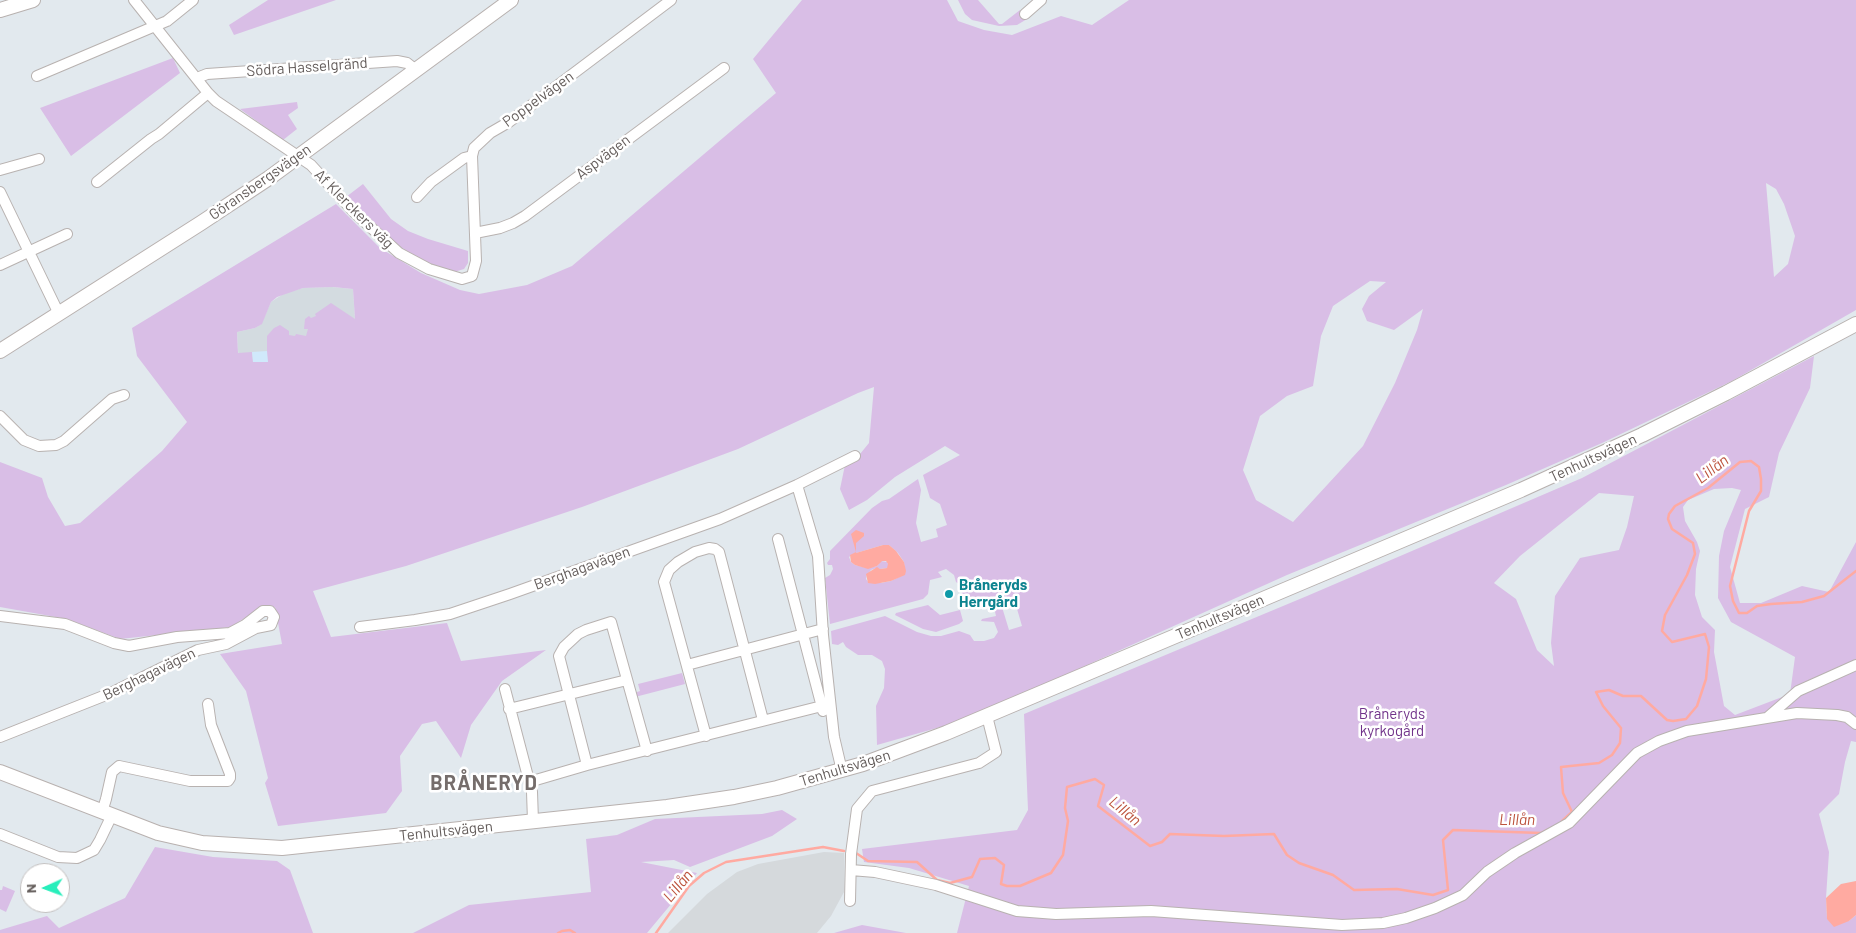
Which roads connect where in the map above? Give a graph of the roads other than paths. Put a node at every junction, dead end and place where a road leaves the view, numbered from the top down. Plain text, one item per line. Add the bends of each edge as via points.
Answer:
1 (33, 0) edge
2 (134, 0) edge
3 (193, 0) edge
4 (511, 0) edge
5 (671, 0) edge
6 (1041, 0) edge
7 (0, 10) edge
8 (1025, 14) dead end
9 (154, 26) junction
10 (724, 68) dead end
11 (416, 70) junction
12 (37, 76) dead end
13 (197, 78) junction
14 (208, 93) junction
15 (472, 156) junction
16 (297, 157) junction
17 (39, 159) dead end
18 (0, 170) edge
19 (97, 182) dead end
20 (0, 192) edge
21 (416, 197) dead end
22 (475, 233) junction
23 (67, 234) dead end
24 (28, 252) junction
25 (0, 265) edge
26 (58, 314) junction
27 (1856, 324) edge
28 (0, 351) edge
29 (124, 395) dead end
30 (0, 416) edge
31 (855, 456) dead end
32 (797, 485) junction
33 (778, 539) dead end
34 (0, 616) edge
35 (360, 627) dead end
36 (823, 629) junction
37 (804, 634) junction
38 (746, 650) junction
39 (687, 665) junction
40 (1856, 665) edge
41 (627, 680) junction
42 (504, 689) dead end
43 (568, 694) junction
44 (208, 704) dead end
45 (822, 706) junction
46 (509, 710) junction
47 (987, 716) junction
48 (1767, 718) junction
49 (763, 720) junction
50 (1856, 724) edge
51 (706, 736) junction
52 (0, 737) edge
53 (834, 737) junction
54 (647, 751) junction
55 (587, 765) junction
56 (842, 771) junction
57 (0, 772) edge
58 (529, 782) junction
59 (107, 814) junction
60 (533, 822) junction
61 (0, 834) edge
62 (851, 870) junction
63 (850, 901) dead end

1 - 7 street
2 - 9 street, Af Klerckers väg
3 - 9 street via 167,21
4 - 11 street, Göransbergsvägen
5 - 15 street, Poppelvägen via 490,133 474,148
6 - 8 street
9 - 12 street
9 - 13 street, Af Klerckers väg
10 - 22 street, Aspvägen via 525,216 500,228
11 - 13 street, Södra Hasselgränd via 397,61 207,74
11 - 16 street, Göransbergsvägen
13 - 14 street, Af Klerckers väg
14 - 16 street, Af Klerckers väg
14 - 19 street
15 - 21 street via 464,158
15 - 22 street
16 - 22 street, Af Klerckers väg via 311,165 389,245 429,269 462,279 472,276 476,261
16 - 26 street, Göransbergsvägen via 218,212
17 - 18 street
20 - 24 street
23 - 24 street
24 - 25 street
24 - 26 street
26 - 28 street, Göransbergsvägen
27 - 47 street, Tenhultsvägen via 1642,435 1458,518
29 - 30 street via 112,400 56,445 39,446 24,440
31 - 32 street, Berghagavägen
32 - 35 street, Berghagavägen via 720,519 450,614
32 - 36 street via 818,556
33 - 37 street
34 - 52 street, Berghagavägen via 64,624 129,646 230,632 263,610 272,612 274,617 271,625 256,628 226,644 198,650 111,693
36 - 37 street
36 - 53 street
37 - 38 street
37 - 45 street
38 - 39 street
38 - 39 street via 719,552 709,548 678,562 664,580
38 - 49 street
39 - 51 street
40 - 48 street via 1798,691
41 - 43 street
41 - 43 street via 611,622 578,634 561,651 559,658
41 - 54 street
42 - 46 street
43 - 46 street
43 - 55 street
44 - 59 street via 211,724 230,774 228,781 190,780 119,766 112,772 106,799
45 - 49 street
45 - 53 street
46 - 58 street
47 - 56 street, Tenhultsvägen
47 - 62 street via 996,752 979,763 872,791 857,808
48 - 50 street via 1797,713 1828,714 1847,717
48 - 62 street via 1687,731 1659,741 1637,753 1569,823 1486,872 1464,896 1406,918 1383,923 1342,926 1151,911 1056,914 1017,911 936,885
49 - 51 street
51 - 54 street
53 - 56 street
54 - 55 street
55 - 58 street
56 - 60 street, Tenhultsvägen via 727,798
57 - 59 street, Tenhultsvägen
58 - 60 street
59 - 60 street, Tenhultsvägen via 187,840 282,848
59 - 61 street via 94,850 77,858 58,857
62 - 63 street

